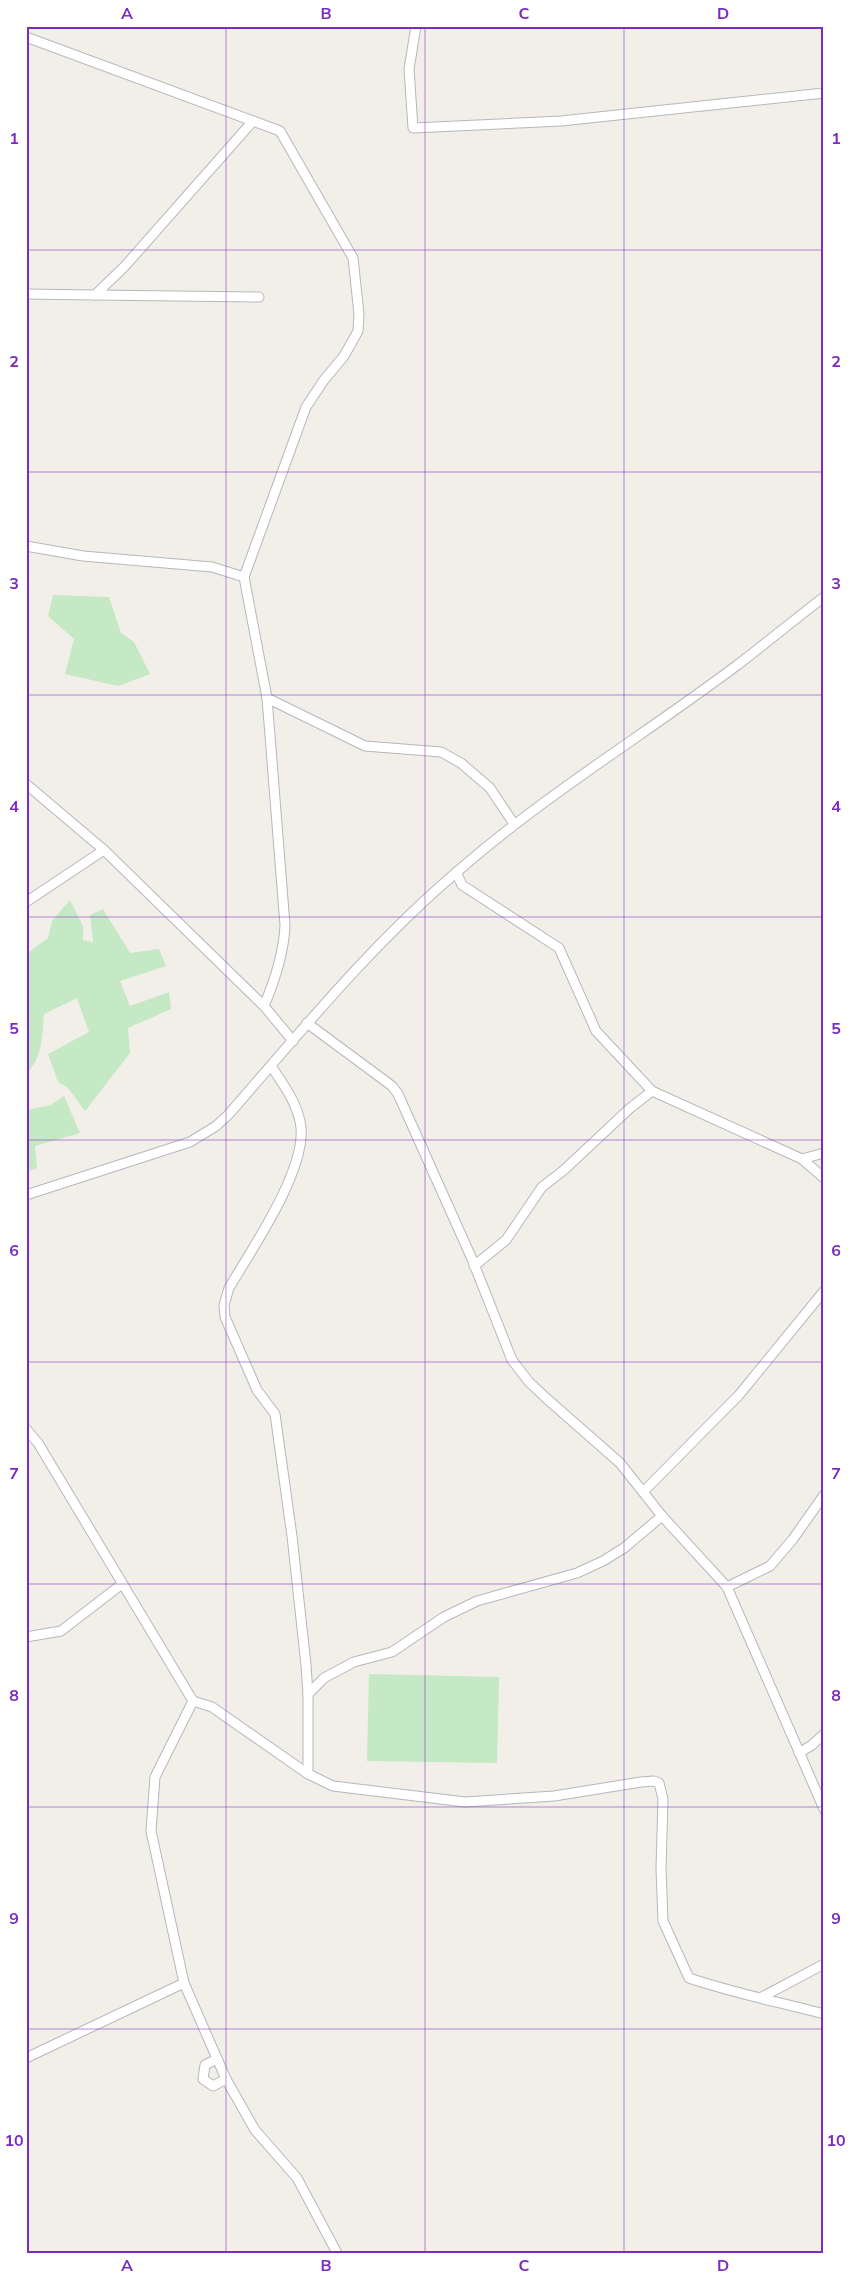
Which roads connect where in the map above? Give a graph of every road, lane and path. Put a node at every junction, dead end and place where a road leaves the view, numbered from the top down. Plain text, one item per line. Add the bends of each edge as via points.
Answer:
1 (416, 26) edge
2 (26, 38) edge
3 (824, 93) edge
4 (253, 121) junction
5 (26, 294) edge
6 (95, 295) junction
7 (259, 297) dead end
8 (26, 546) edge
9 (244, 576) junction
10 (824, 597) edge
11 (267, 698) junction
12 (26, 784) edge
13 (514, 824) junction
14 (104, 850) junction
15 (456, 872) junction
16 (26, 902) edge
17 (264, 1006) junction
18 (307, 1023) junction
19 (293, 1041) junction
20 (271, 1066) junction
21 (652, 1091) junction
22 (824, 1153) edge
23 (802, 1159) junction
24 (824, 1178) edge
25 (26, 1195) edge
26 (474, 1266) junction
27 (824, 1291) edge
28 (26, 1429) edge
29 (643, 1492) junction
30 (824, 1494) edge
31 (662, 1516) junction
32 (122, 1584) junction
33 (727, 1587) junction
34 (26, 1637) edge
35 (308, 1694) junction
36 (193, 1701) junction
37 (824, 1734) edge
38 (799, 1753) junction
39 (308, 1774) junction
40 (824, 1809) edge
41 (824, 1964) edge
42 (184, 1983) junction
43 (762, 1997) junction
44 (824, 2014) edge
45 (26, 2058) edge
46 (217, 2059) junction
47 (226, 2079) junction
48 (337, 2253) edge

1 - 3 street via 409,69 413,128 561,120
2 - 4 street
4 - 6 street via 125,266
4 - 9 street via 280,131 346,244 356,274 360,323 344,356 306,406
5 - 6 street
6 - 7 street
8 - 9 street via 83,556 212,566
9 - 11 street
10 - 13 street via 735,666
11 - 13 street via 365,746 441,752 490,788
11 - 17 street via 285,939 276,979
12 - 14 street
13 - 15 street
14 - 16 street
14 - 17 street
15 - 18 street
15 - 21 street via 462,885 559,948 596,1031
17 - 19 street
18 - 19 street
18 - 26 street via 392,1086 398,1094
19 - 20 street
20 - 25 street via 216,1126 190,1142
20 - 35 street via 299,1117 301,1142 286,1188 229,1288 224,1305 225,1317 256,1390 275,1414 292,1536
21 - 23 street
21 - 26 street via 542,1187 506,1240
22 - 23 street
23 - 24 street
26 - 29 street via 512,1360 529,1382 620,1462
27 - 29 street via 739,1395
28 - 32 street
29 - 31 street
30 - 33 street via 770,1566
31 - 33 street
31 - 35 street via 603,1561 577,1573 476,1601 444,1617 392,1652 354,1662 324,1678
32 - 34 street via 61,1631
32 - 36 street
33 - 38 street
35 - 39 street
36 - 39 street via 212,1707
36 - 42 street via 155,1777 151,1831
37 - 38 street
38 - 40 street
39 - 43 street via 333,1786 465,1802 554,1796 641,1782 659,1783 663,1799 663,1921 689,1978 725,1990
41 - 43 street
42 - 45 street
42 - 46 street
43 - 44 street
46 - 47 street
46 - 47 street via 205,2065 203,2079 213,2086
47 - 48 street via 255,2130 297,2178

